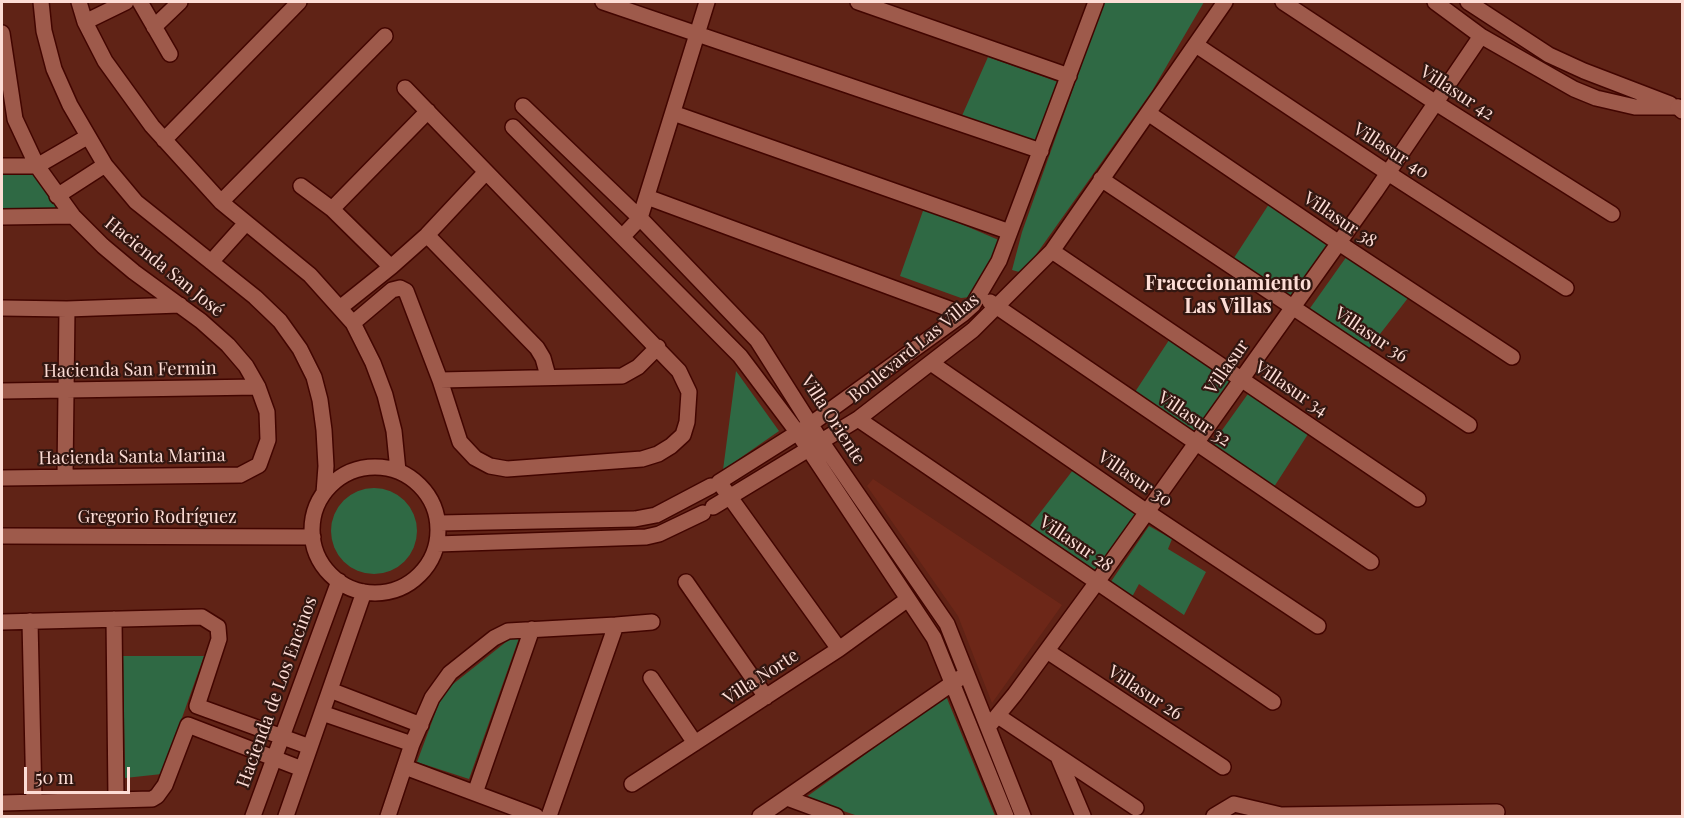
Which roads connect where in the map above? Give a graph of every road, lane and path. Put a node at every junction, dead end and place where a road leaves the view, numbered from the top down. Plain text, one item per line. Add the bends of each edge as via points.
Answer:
1 (41, 2) edge
2 (79, 2) edge
3 (126, 2) edge
4 (140, 2) edge
5 (180, 2) edge
6 (299, 2) edge
7 (603, 2) edge
8 (707, 2) edge
9 (858, 2) edge
10 (1096, 2) edge
11 (1225, 2) edge
12 (1283, 2) edge
13 (1435, 2) edge
14 (1468, 2) edge
15 (85, 22) junction
16 (154, 27) junction
17 (2, 33) edge
18 (697, 33) junction
19 (385, 36) dead end
20 (1481, 36) junction
21 (1196, 45) junction
22 (170, 54) dead end
23 (1549, 54) junction
24 (1537, 69) junction
25 (1069, 76) junction
26 (405, 88) dead end
27 (5, 90) edge
28 (1436, 103) junction
29 (523, 106) dead end
30 (1680, 109) edge
31 (428, 111) junction
32 (673, 113) junction
33 (1148, 113) junction
34 (513, 126) dead end
35 (87, 137) junction
36 (164, 140) junction
37 (1041, 151) junction
38 (105, 165) junction
39 (2, 166) edge
40 (37, 166) junction
41 (486, 172) junction
42 (1388, 173) junction
43 (1101, 179) junction
44 (301, 186) dead end
45 (57, 196) junction
46 (647, 197) junction
47 (221, 202) junction
48 (332, 209) junction
49 (1612, 214) dead end
50 (73, 216) junction
51 (2, 217) edge
52 (640, 219) junction
53 (246, 224) junction
54 (1010, 232) junction
55 (427, 235) junction
56 (623, 236) junction
57 (1339, 243) junction
58 (1052, 250) junction
59 (211, 262) junction
60 (391, 267) junction
61 (1566, 288) dead end
62 (982, 293) junction
63 (180, 306) junction
64 (341, 307) junction
65 (995, 307) junction
66 (1294, 307) junction
67 (2, 308) edge
68 (67, 309) junction
69 (963, 314) junction
70 (353, 323) junction
71 (658, 347) junction
72 (1512, 357) dead end
73 (931, 363) junction
74 (548, 376) junction
75 (1242, 379) junction
76 (440, 380) junction
77 (258, 387) junction
78 (2, 391) edge
79 (65, 391) junction
80 (858, 419) junction
81 (811, 424) junction
82 (1469, 425) dead end
83 (798, 433) junction
84 (821, 441) junction
85 (1196, 444) junction
86 (807, 449) junction
87 (260, 465) joint
88 (398, 471) junction
89 (65, 476) junction
90 (2, 478) edge
91 (715, 484) junction
92 (324, 493) junction
93 (728, 497) junction
94 (1418, 499) dead end
95 (675, 505) junction
96 (1147, 512) junction
97 (440, 523) junction
98 (678, 525) junction
99 (2, 536) edge
100 (312, 537) junction
101 (437, 544) junction
102 (1371, 562) dead end
103 (339, 581) junction
104 (686, 582) dead end
105 (1097, 582) junction
106 (364, 592) junction
107 (909, 599) junction
108 (114, 619) junction
109 (30, 621) junction
110 (2, 622) edge
111 (652, 622) dead end
112 (616, 625) junction
113 (1318, 626) dead end
114 (532, 629) junction
115 (839, 649) junction
116 (1047, 651) junction
117 (967, 673) junction
118 (651, 678) dead end
119 (952, 683) junction
120 (330, 690) junction
121 (766, 697) junction
122 (1273, 702) dead end
123 (322, 713) junction
124 (993, 722) junction
125 (420, 725) junction
126 (282, 737) junction
127 (695, 743) junction
128 (412, 744) junction
129 (310, 747) junction
130 (274, 758) junction
131 (1059, 759) junction
132 (405, 767) junction
133 (1223, 767) dead end
134 (302, 770) junction
135 (632, 784) dead end
136 (475, 793) junction
137 (116, 798) junction
138 (787, 798) junction
139 (34, 802) junction
140 (2, 803) edge
141 (1136, 808) dead end
142 (1497, 812) dead end
143 (253, 816) edge
144 (286, 816) edge
145 (388, 816) edge
146 (536, 816) edge
147 (549, 816) edge
148 (760, 816) edge
149 (836, 816) edge
150 (1006, 816) edge
151 (1023, 816) edge
152 (1083, 816) edge
153 (1214, 816) edge
154 (1281, 816) edge

1 - 35 street via 54,69
2 - 15 street
3 - 15 street
4 - 16 street
5 - 16 street
6 - 36 street
7 - 18 street
8 - 18 street
9 - 25 street
10 - 25 street, Boulevard Las Villas
11 - 21 street, Boulevard Las Villas
12 - 28 street, Villasur 42
13 - 20 street
14 - 23 street
15 - 36 street via 105,61
16 - 22 street
17 - 27 street, Hacienda San José
18 - 32 street
18 - 37 street
19 - 47 street
20 - 24 street
20 - 28 street, Villasur
21 - 33 street, Boulevard Las Villas
21 - 42 street, Villasur 40
23 - 24 street
23 - 30 street
24 - 30 street via 1596,98 1635,107
25 - 37 street, Boulevard Las Villas
26 - 31 street
27 - 40 street, Hacienda San José
28 - 42 street, Villasur
28 - 49 street, Villasur 42
29 - 52 street, Villa Oriente
31 - 41 street
31 - 48 street
32 - 46 street
32 - 54 street
33 - 43 street, Boulevard Las Villas
33 - 57 street, Villasur 38
34 - 56 street, Villa Oriente
35 - 38 street
35 - 40 street
36 - 47 street
37 - 54 street, Boulevard Las Villas
38 - 45 street
38 - 59 street via 136,202
39 - 40 street
40 - 45 street, Hacienda San José
41 - 55 street
41 - 71 street
42 - 57 street, Villasur
42 - 61 street, Villasur 40
43 - 58 street, Boulevard Las Villas
43 - 66 street, Villasur 36
44 - 48 street
45 - 50 street, Hacienda San José
46 - 52 street
46 - 69 street
47 - 53 street
48 - 60 street
50 - 51 street
50 - 63 street, Hacienda San José via 103,246
52 - 56 street
52 - 81 street, Villa Oriente via 757,340
53 - 59 street
53 - 64 street via 310,275
54 - 62 street, Boulevard Las Villas
55 - 60 street
55 - 74 street via 537,348
56 - 83 street, Villa Oriente via 740,356
57 - 66 street, Villasur
57 - 72 street, Villasur 38
58 - 65 street, Boulevard Las Villas
58 - 75 street, Villasur 34
59 - 92 street via 280,321 314,377 324,430
60 - 64 street
62 - 65 street, Villasur 32
62 - 69 street, Boulevard Las Villas
63 - 68 street
63 - 77 street, Hacienda San José via 228,345
64 - 70 street
65 - 73 street, Boulevard Las Villas
65 - 85 street, Villasur 32
66 - 75 street, Villasur
66 - 82 street, Villasur 36
67 - 68 street
68 - 79 street
69 - 81 street, Boulevard Las Villas
70 - 76 street via 392,291 406,291
70 - 88 street via 385,395
71 - 74 street via 638,367 622,376
71 - 76 street via 685,381 689,410 683,435 664,450 642,459 507,469 490,466 475,458 460,442
73 - 80 street, Boulevard Las Villas
73 - 96 street, Villasur 30
74 - 76 street
75 - 85 street, Villasur
75 - 94 street, Villasur 34
77 - 79 street, Hacienda San Fermin
77 - 87 street, Hacienda San José via 267,412 268,440
78 - 79 street, Hacienda San Fermin
79 - 89 street
80 - 84 street, Boulevard Las Villas
80 - 105 street, Villasur 28
81 - 83 street, Boulevard Las Villas
81 - 84 street, Villa Oriente
83 - 86 street, Villa Oriente
83 - 91 street, Boulevard Las Villas
84 - 86 street, Boulevard Las Villas
84 - 117 street, Villa Oriente via 947,624
85 - 96 street, Villasur
85 - 102 street, Villasur 32
86 - 93 street, Boulevard Las Villas
86 - 107 street, Villa Oriente
87 - 89 street, Hacienda Santa Marina via 240,475
88 - 92 street via 363,468 342,477
88 - 97 street via 425,492
89 - 90 street, Hacienda Santa Marina
91 - 93 street
91 - 95 street, Boulevard Las Villas
92 - 100 street via 314,514
93 - 98 street, Boulevard Las Villas
93 - 115 street
95 - 97 street, Boulevard Las Villas via 656,515 635,519
95 - 98 street
96 - 105 street, Villasur
96 - 113 street, Villasur 30
97 - 101 street
98 - 101 street, Boulevard Las Villas via 646,537
99 - 100 street, Gregorio Rodríguez
100 - 103 street via 324,566
101 - 106 street via 429,564 405,585 385,592
103 - 106 street
103 - 126 street, Hacienda de Los Encinos
104 - 121 street
105 - 116 street, Villasur
105 - 122 street, Villasur 28
106 - 120 street
107 - 115 street, Villa Norte
107 - 119 street, Villa Oriente via 934,638
108 - 109 street
108 - 126 street via 202,617 211,621 218,627 219,639 197,706
108 - 137 street
109 - 110 street
109 - 139 street
111 - 112 street
112 - 114 street
112 - 147 street
114 - 125 street via 508,631 494,638 450,673 435,691
114 - 136 street
115 - 121 street, Villa Norte
116 - 124 street, Villasur
116 - 133 street, Villasur 26
117 - 119 street
117 - 124 street, Villa Oriente
118 - 127 street
119 - 138 street
119 - 150 street, Villa Oriente
120 - 123 street
120 - 125 street
121 - 127 street, Villa Norte
123 - 128 street
123 - 129 street
124 - 131 street
124 - 151 street, Villa Oriente
125 - 128 street
126 - 129 street
126 - 130 street, Hacienda de Los Encinos
127 - 135 street, Villa Norte
128 - 132 street
129 - 134 street
130 - 134 street
130 - 137 street via 188,724 157,796
130 - 143 street, Hacienda de Los Encinos
131 - 141 street
131 - 152 street
132 - 136 street
132 - 145 street
134 - 144 street
136 - 146 street
137 - 139 street
138 - 148 street
138 - 149 street
139 - 140 street
142 - 154 street
153 - 154 street via 1234,804

